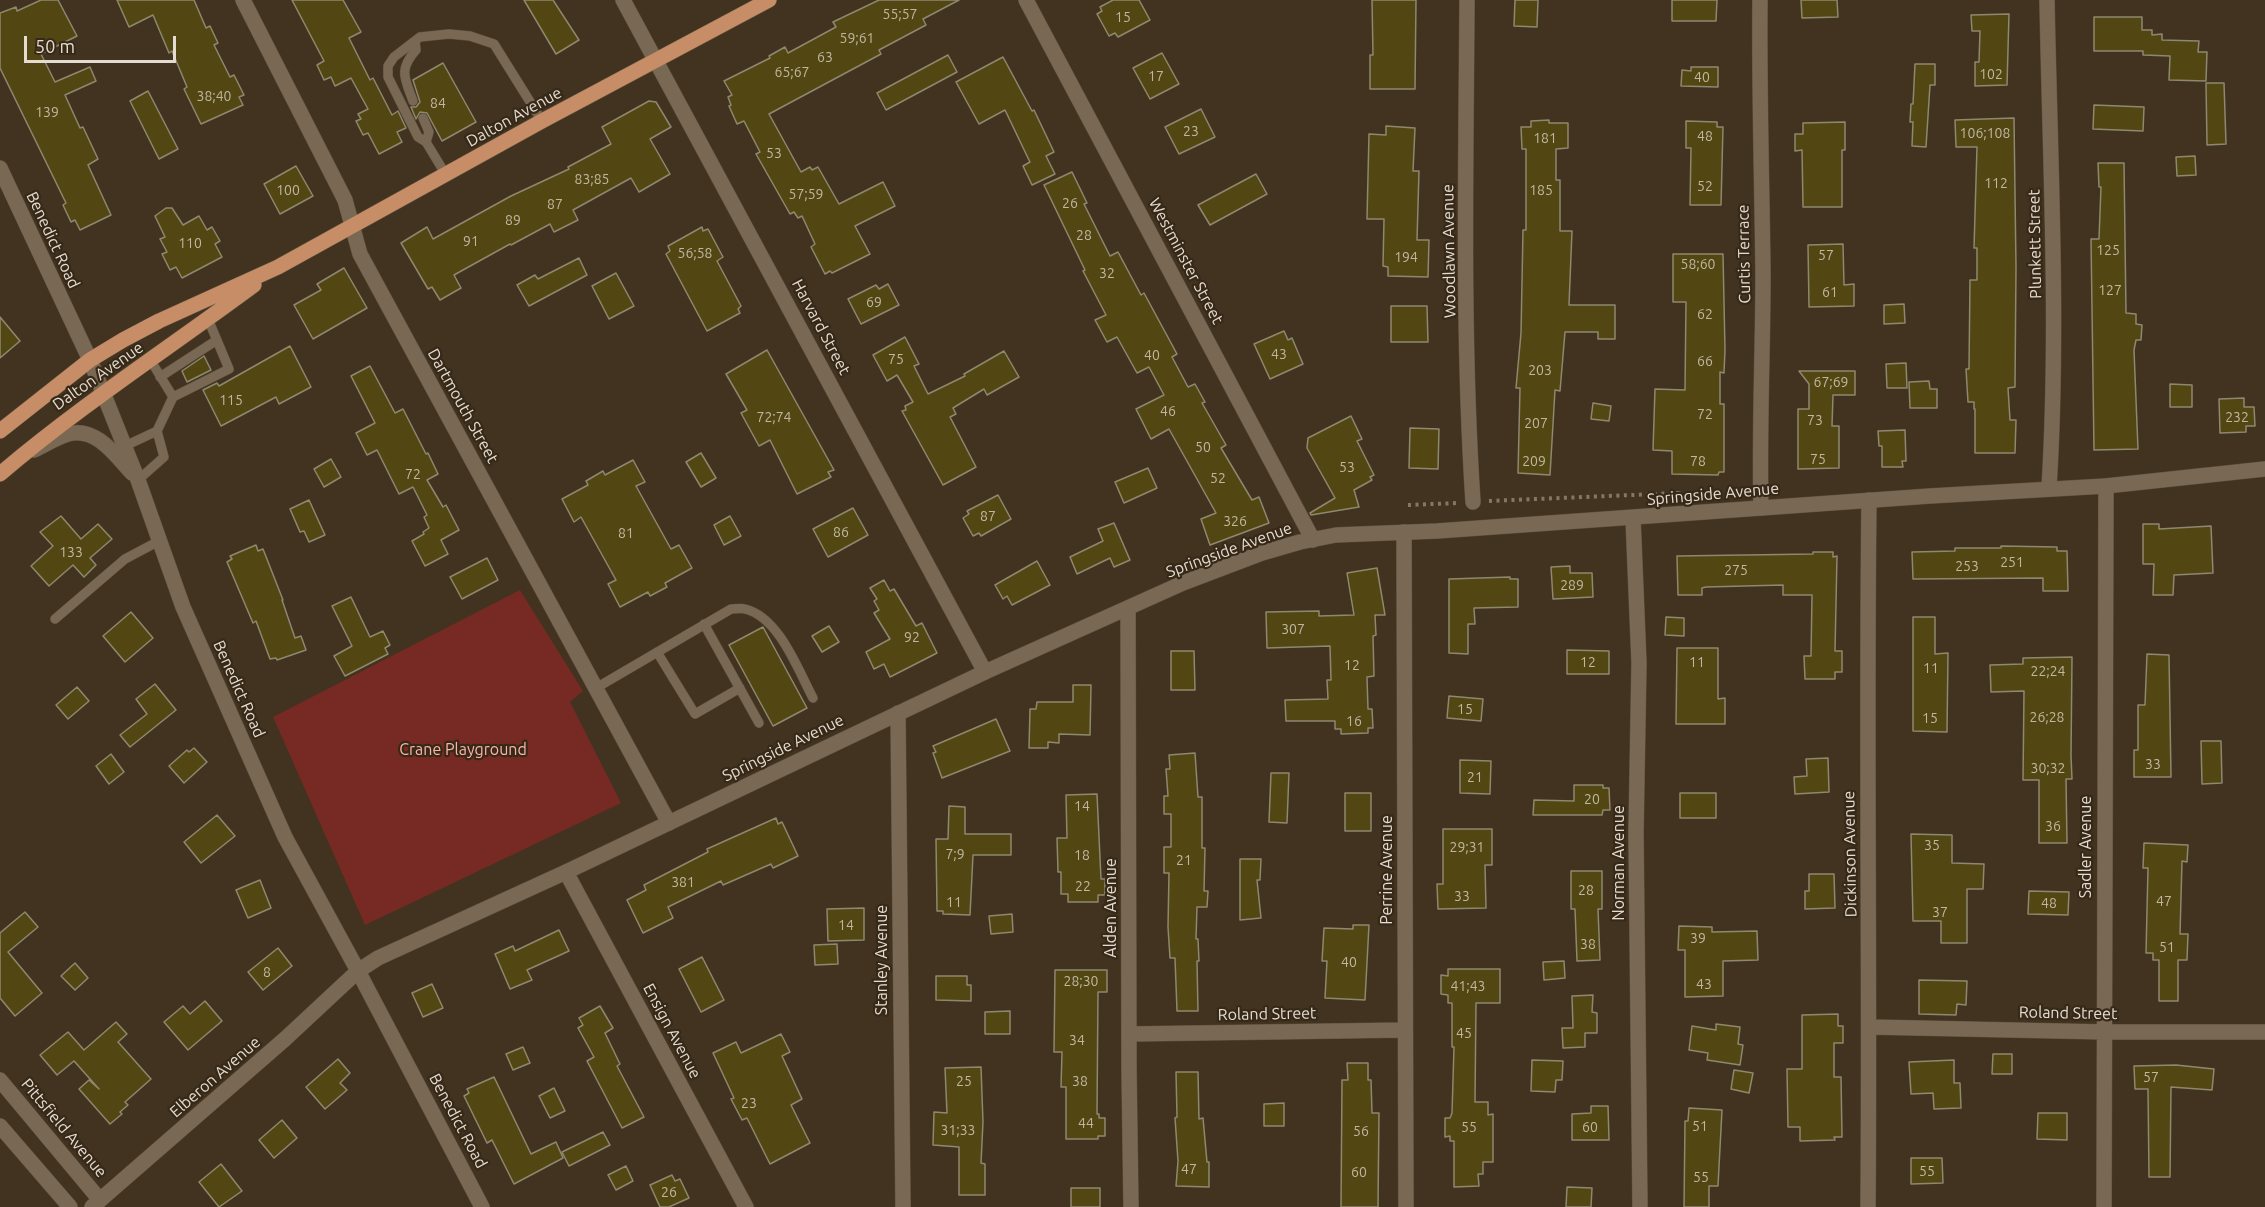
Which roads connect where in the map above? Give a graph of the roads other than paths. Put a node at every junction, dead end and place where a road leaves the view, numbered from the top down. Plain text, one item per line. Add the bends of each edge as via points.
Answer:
1 (243, 0) edge
2 (623, 0) edge
3 (769, 0) edge
4 (1026, 0) edge
5 (1467, 0) edge
6 (1760, 0) edge
7 (2047, 0) edge
8 (416, 41) junction
9 (657, 61) junction
10 (413, 102) dead end
11 (423, 118) dead end
12 (542, 121) junction
13 (426, 142) junction
14 (0, 168) edge
15 (446, 175) junction
16 (353, 226) junction
17 (278, 267) junction
18 (208, 319) junction
19 (217, 340) junction
20 (90, 360) junction
21 (151, 361) junction
22 (160, 377) junction
23 (104, 394) junction
24 (173, 397) junction
25 (0, 431) edge
26 (158, 431) junction
27 (125, 446) junction
28 (21, 456) junction
29 (2265, 469) edge
30 (0, 474) edge
31 (138, 480) junction
32 (2106, 486) junction
33 (2049, 488) junction
34 (1869, 500) junction
35 (1473, 502) road end
36 (1761, 508) junction
37 (1633, 518) junction
38 (1404, 532) junction
39 (1313, 540) junction
40 (159, 541) junction
41 (1128, 609) junction
42 (55, 619) dead end
43 (705, 624) junction
44 (657, 652) junction
45 (985, 672) junction
46 (596, 688) junction
47 (740, 688) junction
48 (813, 698) dead end
49 (898, 713) junction
50 (759, 723) dead end
51 (669, 823) junction
52 (566, 872) junction
53 (358, 971) junction
54 (1870, 1027) junction
55 (1405, 1030) junction
56 (2105, 1032) junction
57 (2265, 1032) edge
58 (1129, 1035) junction
59 (0, 1080) edge
60 (0, 1126) edge
61 (96, 1204) edge
62 (70, 1207) edge
63 (482, 1207) edge
64 (746, 1207) edge
65 (903, 1207) edge
66 (1131, 1207) edge
67 (1406, 1207) edge
68 (1641, 1207) edge
69 (1868, 1207) edge
70 (2104, 1207) edge

1 - 16 street, Dartmouth Street via 345,200
2 - 9 street, Harvard Street
3 - 9 main road, Dalton Avenue
4 - 39 street, Westminster Street
5 - 35 street, Woodlawn Avenue via 1468,416
6 - 36 street, Curtis Terrace
7 - 33 street, Plunkett Street via 2055,320
8 - 10 lane via 416,50 407,60 403,76
8 - 12 lane via 420,37 449,34 494,44
8 - 13 lane via 394,57 388,66 388,77 418,137
9 - 12 main road, Dalton Avenue
9 - 45 street, Harvard Street
11 - 13 lane via 429,132
12 - 15 main road, Dalton Avenue
13 - 15 lane
14 - 20 street, Benedict Road
15 - 16 main road, Dalton Avenue
16 - 17 main road, Dalton Avenue
16 - 46 street, Dartmouth Street via 360,254
17 - 18 main road, Dalton Avenue
17 - 20 main road, Dalton Avenue via 159,321
18 - 19 lane
18 - 21 main road, Dalton Avenue
19 - 22 lane
19 - 24 lane via 229,369
20 - 23 street, Benedict Road
20 - 25 main road, Dalton Avenue
21 - 22 lane
21 - 23 main road, Dalton Avenue
22 - 24 lane
23 - 27 street, Benedict Road
23 - 28 main road, Dalton Avenue
24 - 26 lane
26 - 27 lane
26 - 31 lane via 164,457
27 - 31 street, Benedict Road
28 - 30 main road, Dalton Avenue
28 - 31 street via 70,433 90,435 106,444
29 - 32 street, Springside Avenue
31 - 40 street, Benedict Road
32 - 33 street, Springside Avenue
32 - 56 street, Sadler Avenue
33 - 34 street, Springside Avenue
34 - 36 street, Springside Avenue
34 - 54 street, Dickinson Avenue via 1866,754
36 - 37 street, Springside Avenue
37 - 38 street, Springside Avenue
37 - 68 street, Norman Avenue via 1639,663 1636,833
38 - 39 street, Springside Avenue
38 - 55 street, Perrine Avenue
39 - 41 street, Springside Avenue via 1262,553
40 - 42 lane via 124,559
40 - 53 street, Benedict Road via 183,607 285,837
41 - 45 street, Springside Avenue
41 - 58 street, Alden Avenue
43 - 44 lane
43 - 47 lane
43 - 48 lane via 731,609 746,609 763,618 775,627
44 - 46 lane
44 - 47 lane via 695,714
45 - 49 street, Springside Avenue
46 - 51 street, Dartmouth Street
47 - 50 lane
49 - 51 street, Springside Avenue
49 - 65 street, Stanley Avenue
51 - 52 street, Springside Avenue
52 - 53 street, Springside Avenue via 378,958
52 - 64 street, Ensign Avenue
53 - 61 street, Elberon Avenue
53 - 63 street, Benedict Road
54 - 56 street, Roland Street
54 - 69 street, Dickinson Avenue
55 - 58 street, Roland Street
55 - 67 street, Perrine Avenue
56 - 57 street, Roland Street
56 - 70 street, Sadler Avenue
58 - 66 street, Alden Avenue
59 - 61 street, Pittsfield Avenue
60 - 62 street

